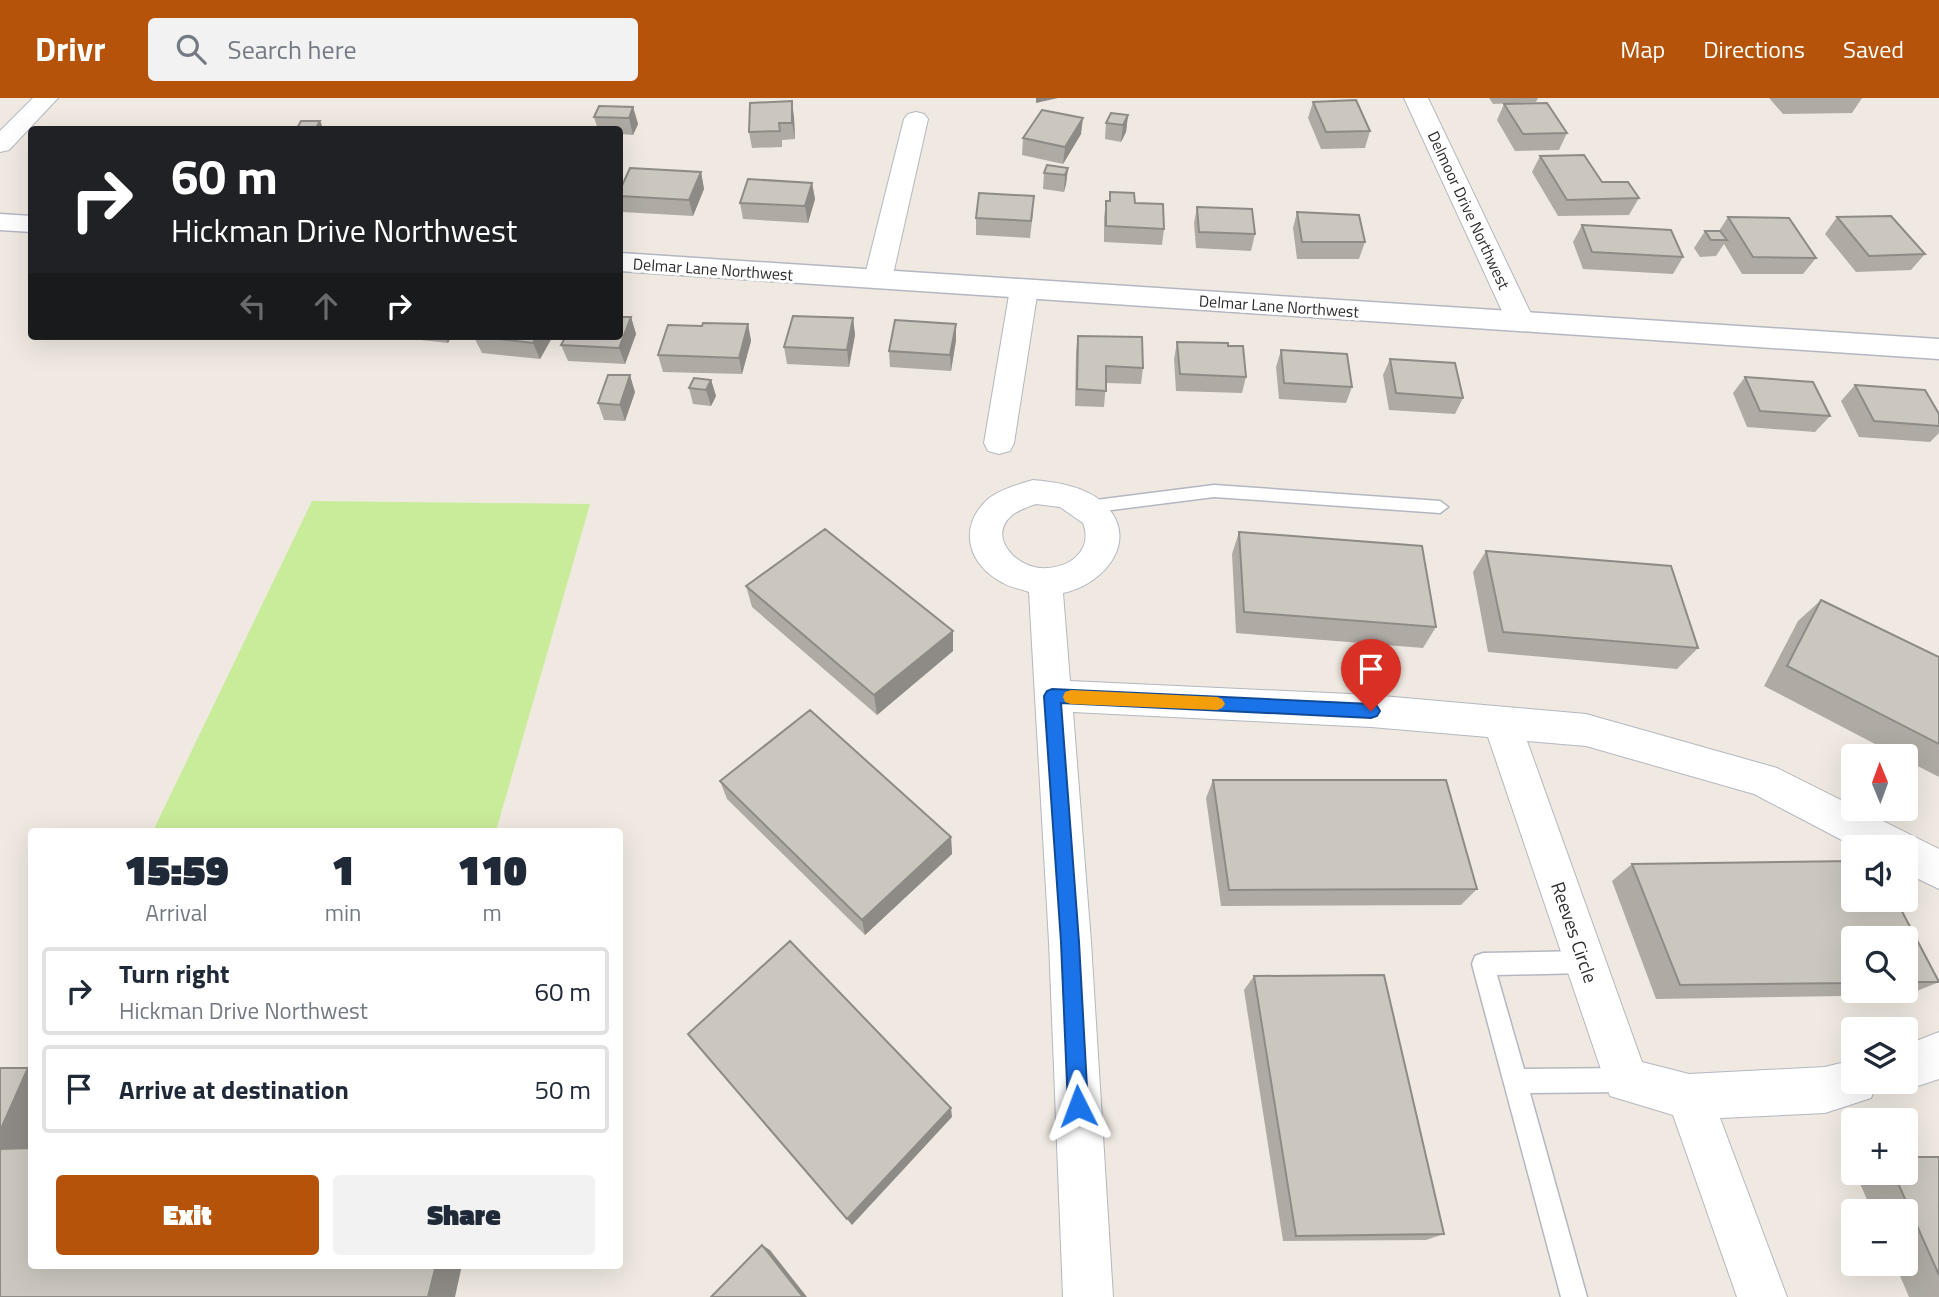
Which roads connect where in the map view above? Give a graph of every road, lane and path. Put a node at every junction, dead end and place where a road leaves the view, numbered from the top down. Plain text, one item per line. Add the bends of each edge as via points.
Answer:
1 (47, 98) edge
2 (1416, 98) edge
3 (916, 119) dead end
4 (0, 145) edge
5 (0, 222) edge
6 (28, 224) edge
7 (623, 262) edge
8 (878, 279) junction
9 (1024, 289) junction
10 (1521, 322) junction
11 (1939, 349) edge
12 (999, 443) dead end
13 (1088, 507) junction
14 (1440, 508) dead end
15 (1045, 582) junction
16 (1052, 696) junction
17 (1502, 723) junction
18 (1871, 835) edge
19 (1918, 859) edge
20 (1939, 870) edge
21 (1585, 962) junction
22 (1939, 1054) edge
23 (1918, 1063) edge
24 (1626, 1080) junction
25 (1515, 1081) junction
26 (1841, 1086) edge
27 (1689, 1097) junction
28 (1088, 1297) edge
29 (1574, 1297) edge
30 (1762, 1297) edge

1 - 4 street
2 - 10 street, Delmoor Drive Northwest
3 - 8 street
5 - 6 street
7 - 8 street, Delmar Lane Northwest
8 - 9 street, Delmar Lane Northwest
9 - 10 street, Delmar Lane Northwest
9 - 12 street
10 - 11 street, Delmar Lane Northwest
13 - 14 lane via 1214,491
13 - 15 street via 1103,534 1102,549 1082,572
13 - 15 street via 1072,498 1032,492 998,506 988,519 986,548 995,561 1009,572
15 - 16 street
16 - 17 street via 1371,711
16 - 28 street
17 - 18 street via 1586,730 1763,780
17 - 21 street, Reeves Circle
19 - 20 street
21 - 24 street, Reeves Circle
21 - 25 lane via 1483,964
22 - 23 street
24 - 25 lane
24 - 27 street
25 - 29 lane
26 - 27 street
27 - 30 street

